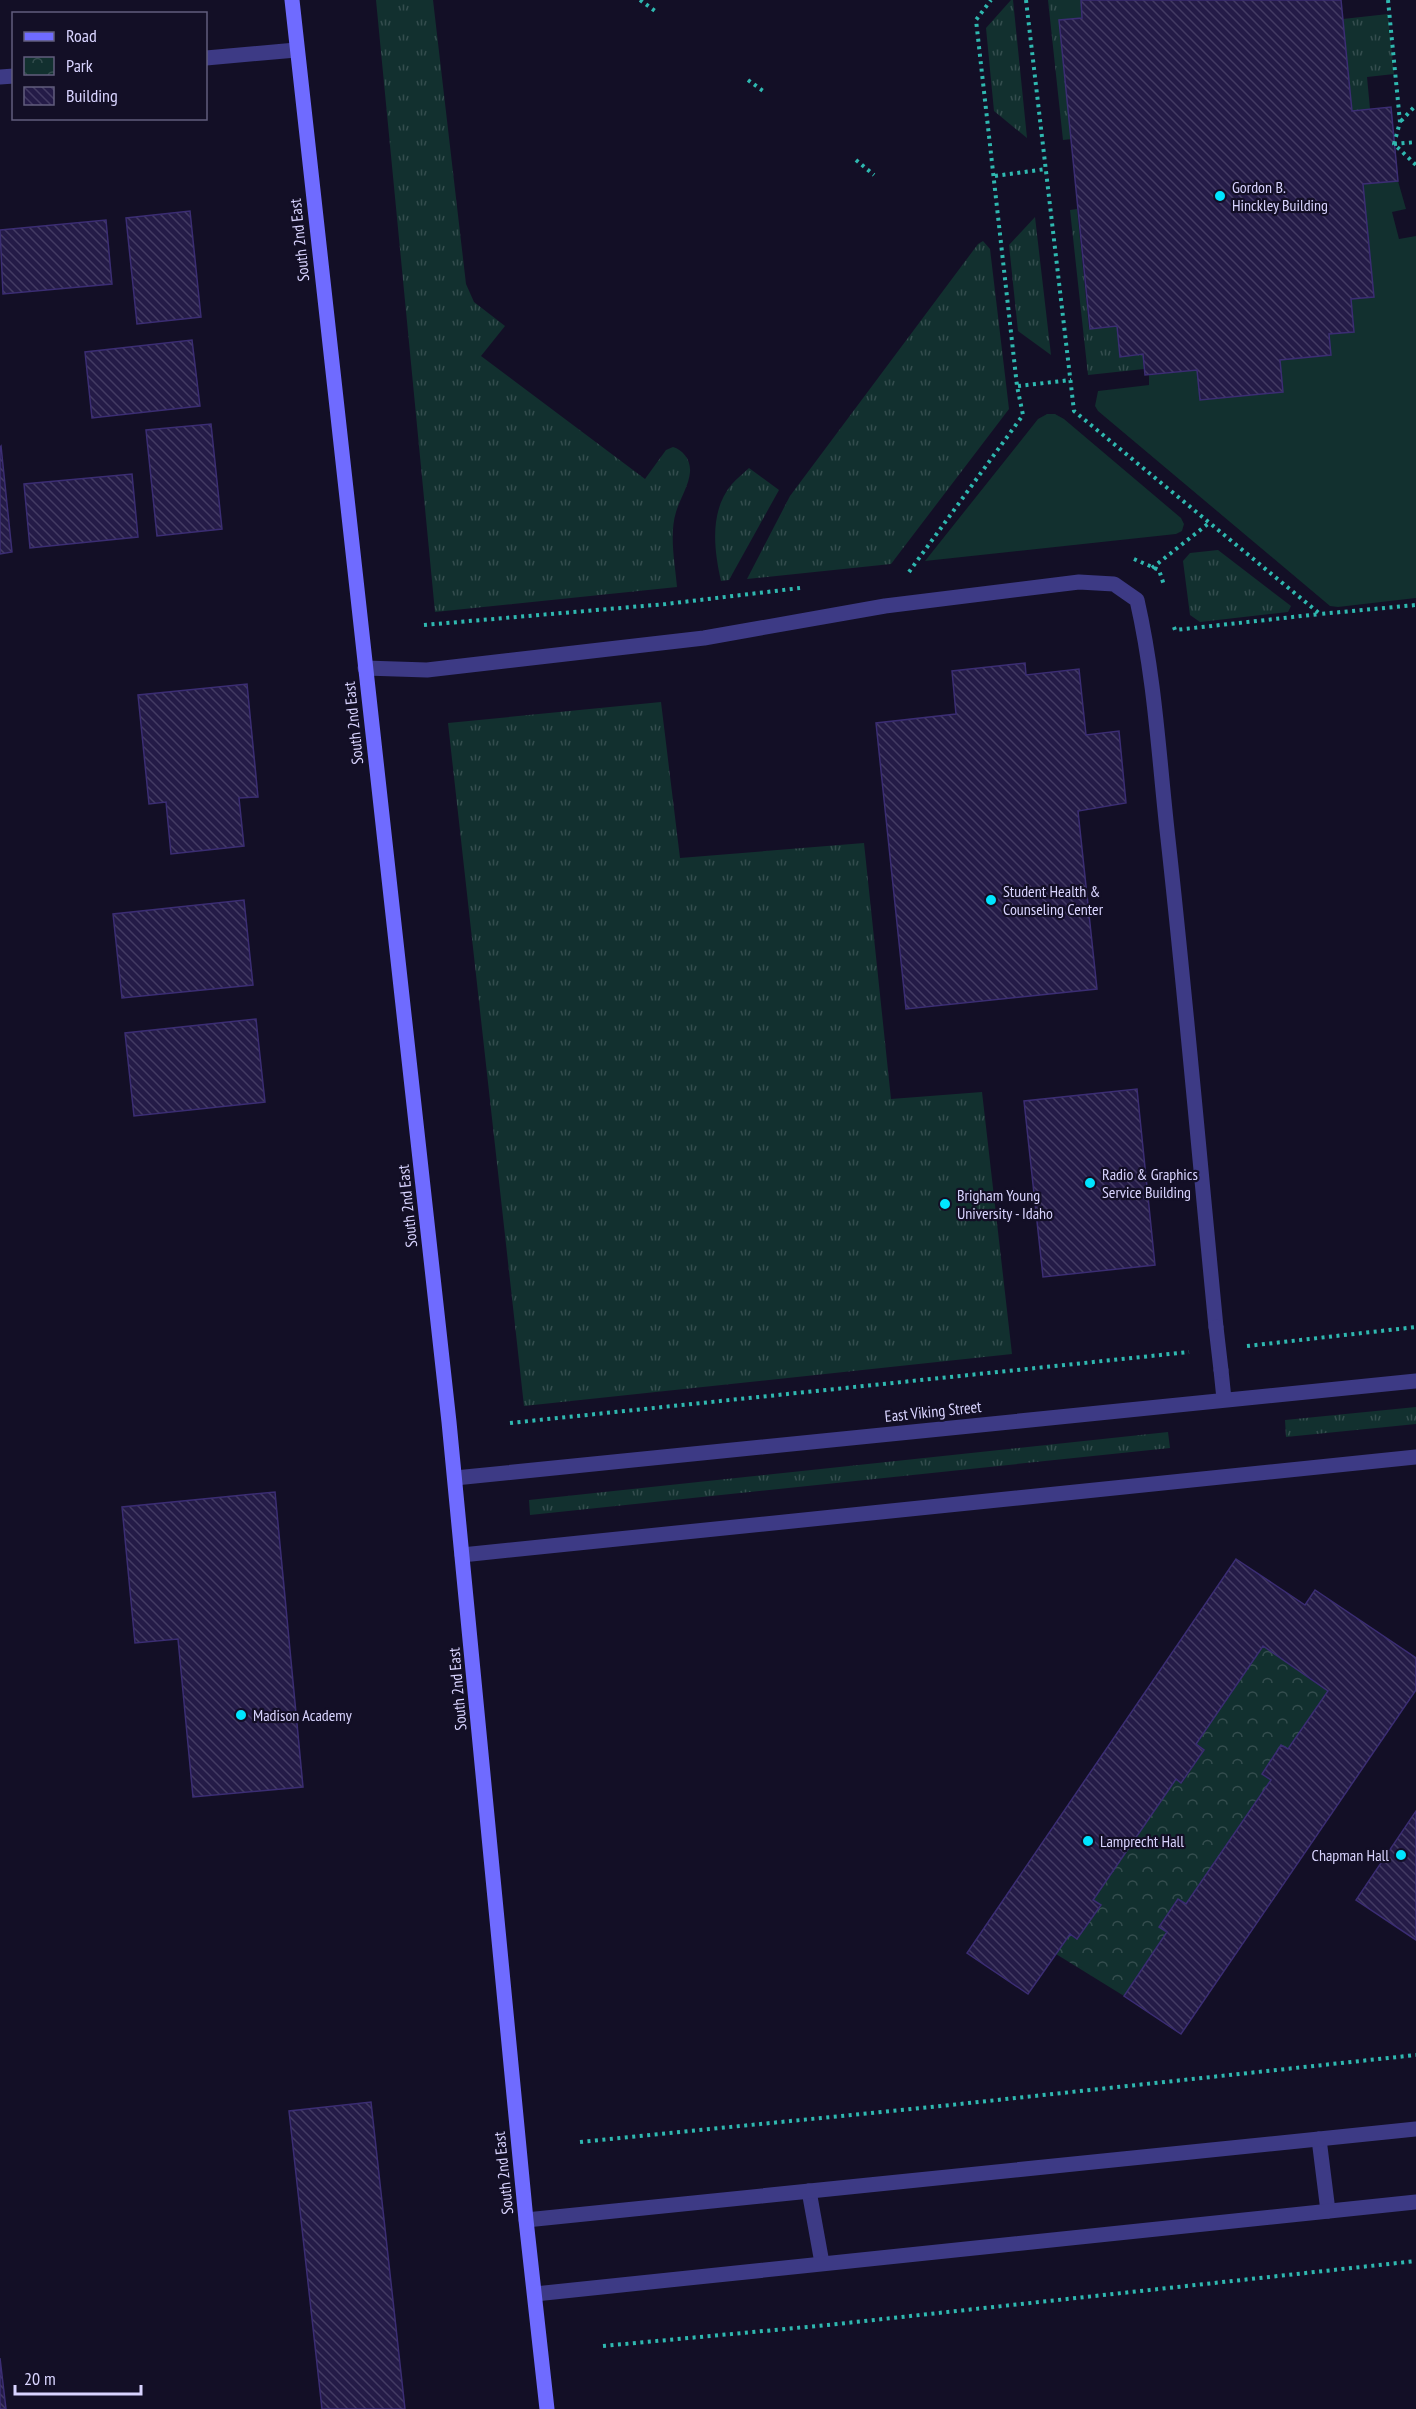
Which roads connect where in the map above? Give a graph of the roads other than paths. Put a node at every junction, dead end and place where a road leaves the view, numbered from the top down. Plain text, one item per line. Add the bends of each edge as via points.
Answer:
1 (292, 0) edge
2 (296, 50) junction
3 (207, 58) edge
4 (365, 668) junction
5 (1416, 1381) edge
6 (1224, 1399) junction
7 (1416, 1457) edge
8 (455, 1478) junction
9 (462, 1555) junction
10 (1416, 2129) edge
11 (1319, 2139) junction
12 (809, 2191) junction
13 (1416, 2202) edge
14 (1328, 2211) junction
15 (526, 2220) junction
16 (822, 2263) junction
17 (535, 2294) junction
18 (547, 2409) edge

1 - 2 main road, South 2nd East
2 - 3 street
2 - 4 main road, South 2nd East
4 - 6 street, bridge via 427,670 704,638 885,606 1079,582 1114,584 1137,600 1147,642 1156,718
4 - 8 main road, South 2nd East
5 - 6 street, East Viking Street
6 - 8 street, East Viking Street
7 - 9 street
8 - 9 main road, South 2nd East
9 - 15 main road, South 2nd East
10 - 11 street
11 - 12 street
11 - 14 street
12 - 15 street
12 - 16 street
13 - 14 street
14 - 16 street
15 - 17 main road, South 2nd East
16 - 17 street
17 - 18 main road, South 2nd East

